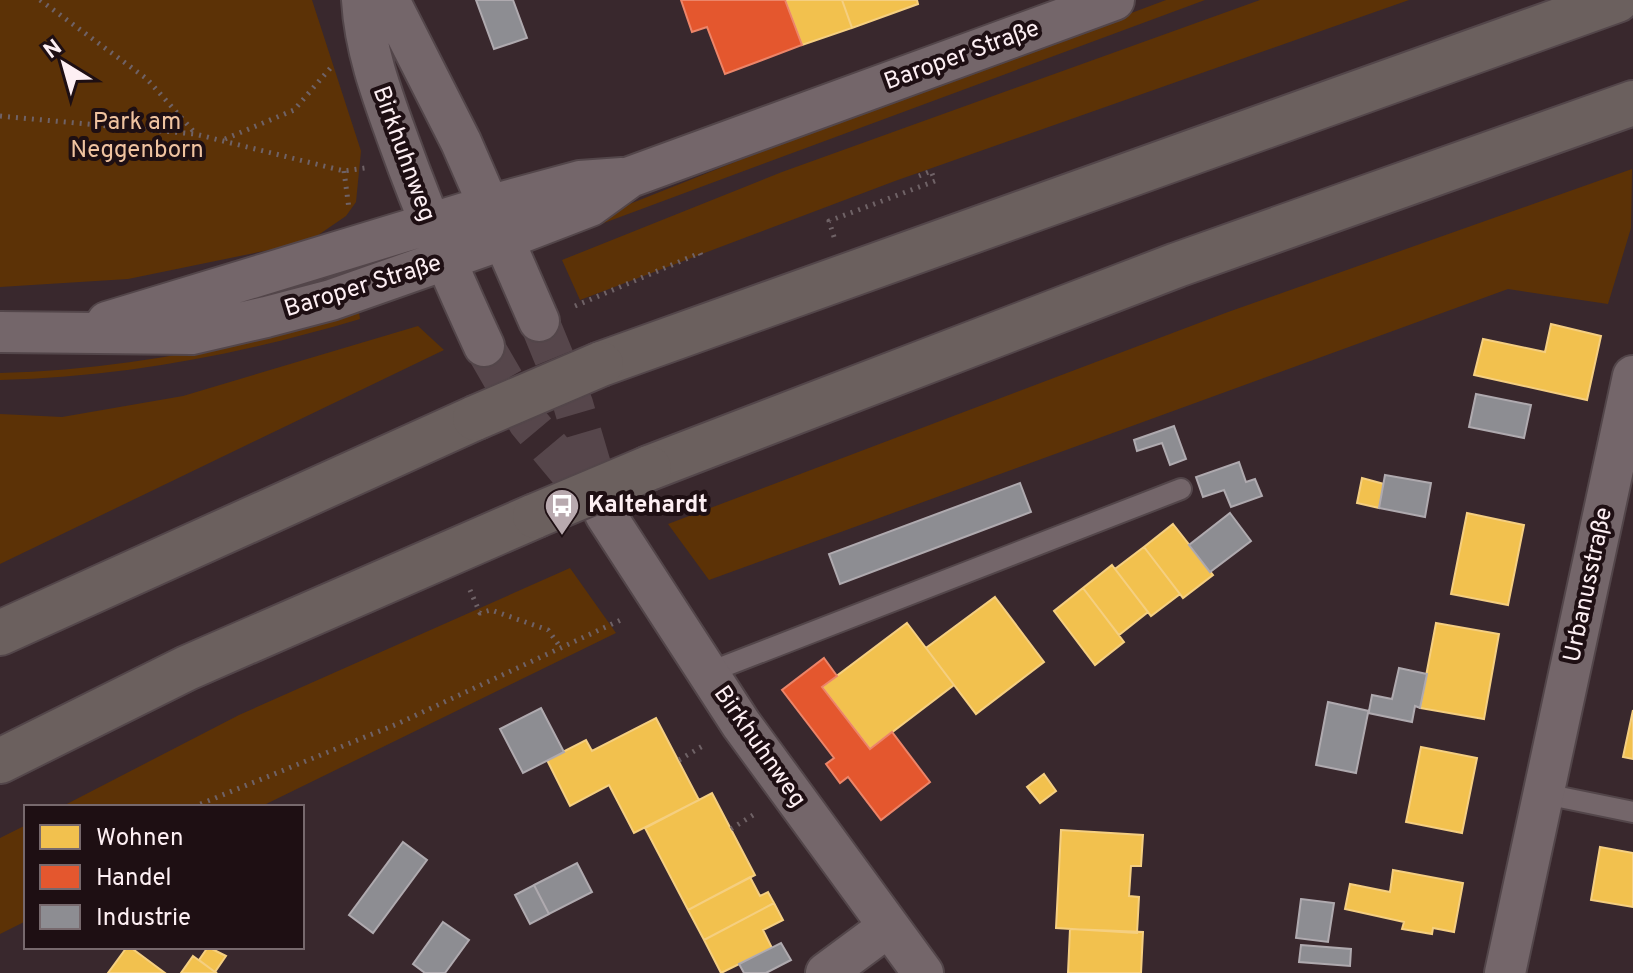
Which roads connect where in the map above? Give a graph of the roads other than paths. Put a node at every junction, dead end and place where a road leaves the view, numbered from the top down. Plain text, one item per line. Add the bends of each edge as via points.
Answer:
1 (1114, 0) edge
2 (1609, 3) edge
3 (372, 10) edge
4 (1625, 106) edge
5 (495, 223) junction
6 (428, 224) junction
7 (445, 262) junction
8 (539, 321) tunnel mouth
9 (79, 331) junction
10 (0, 332) edge
11 (484, 346) tunnel mouth
12 (1633, 376) edge
13 (1181, 489) dead end
14 (605, 514) tunnel mouth
15 (0, 633) edge
16 (707, 673) junction
17 (0, 761) edge
18 (1545, 794) junction
19 (1633, 812) edge
20 (888, 927) junction
21 (826, 973) edge
22 (923, 973) edge
23 (1505, 973) edge

1 - 5 street, Baroper Straße via 630,177 590,206
2 - 15 highway, bridge via 601,364
3 - 5 street via 420,55
3 - 6 street, Birkhuhnweg via 374,75
4 - 17 highway, bridge via 1177,265 649,468 187,668
5 - 6 street, Baroper Straße
5 - 7 street, Baroper Straße
5 - 8 street
6 - 7 street, Birkhuhnweg
6 - 9 street, Baroper Straße
7 - 9 street, Baroper Straße via 331,300 192,334
7 - 11 street, Birkhuhnweg
9 - 10 street, Baroper Straße
12 - 18 street, Urbanusstraße
13 - 16 lane
14 - 16 street, Birkhuhnweg
16 - 20 street, Birkhuhnweg
18 - 19 lane
18 - 23 street, Urbanusstraße
20 - 21 street
20 - 22 street, Birkhuhnweg

